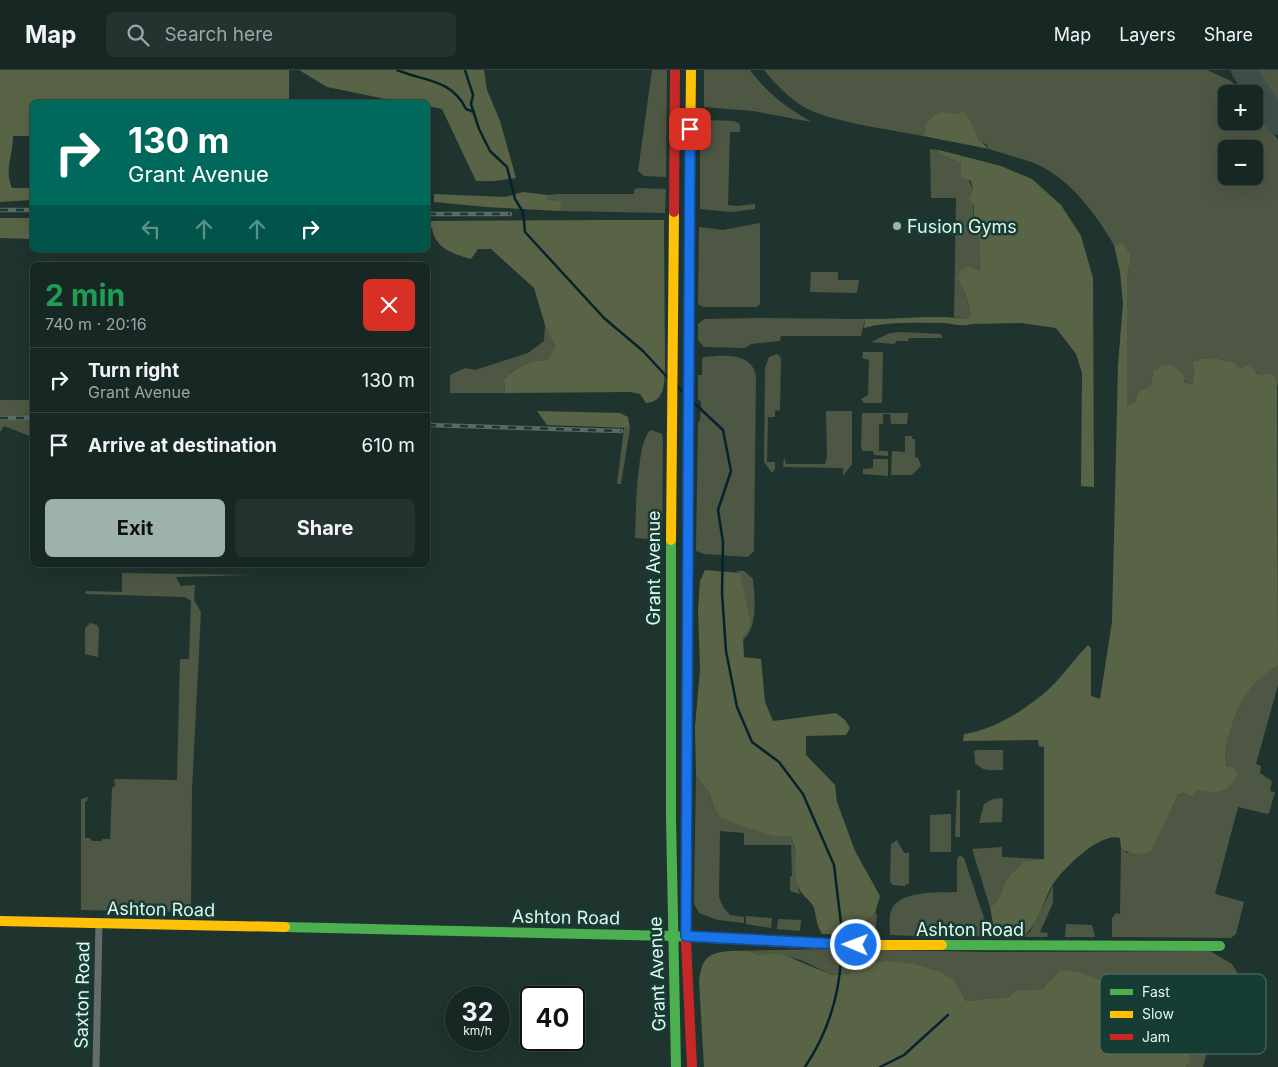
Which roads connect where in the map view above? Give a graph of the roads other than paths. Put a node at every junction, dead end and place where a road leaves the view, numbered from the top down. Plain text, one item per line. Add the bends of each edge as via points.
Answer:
1 (675, 70) edge
2 (691, 70) edge
3 (672, 241) junction
4 (688, 312) junction
5 (669, 654) junction
6 (687, 654) junction
7 (0, 921) edge
8 (99, 923) junction
9 (672, 936) junction
10 (686, 936) junction
11 (1220, 946) dead end
12 (96, 1067) edge
13 (676, 1067) edge
14 (692, 1067) edge

1 - 3 main road, Grant Avenue
2 - 4 main road, Grant Avenue
3 - 4 main road via 682,269 683,307
3 - 5 main road, Grant Avenue
4 - 6 main road, Grant Avenue
5 - 6 main road
5 - 9 main road, Grant Avenue
6 - 10 main road, Grant Avenue
7 - 8 main road, Ashton Road
8 - 9 main road, Ashton Road
8 - 12 street, Saxton Road
9 - 10 main road, Ashton Road
9 - 13 main road, Grant Avenue
10 - 11 main road, Ashton Road via 842,945
10 - 14 main road, Grant Avenue

